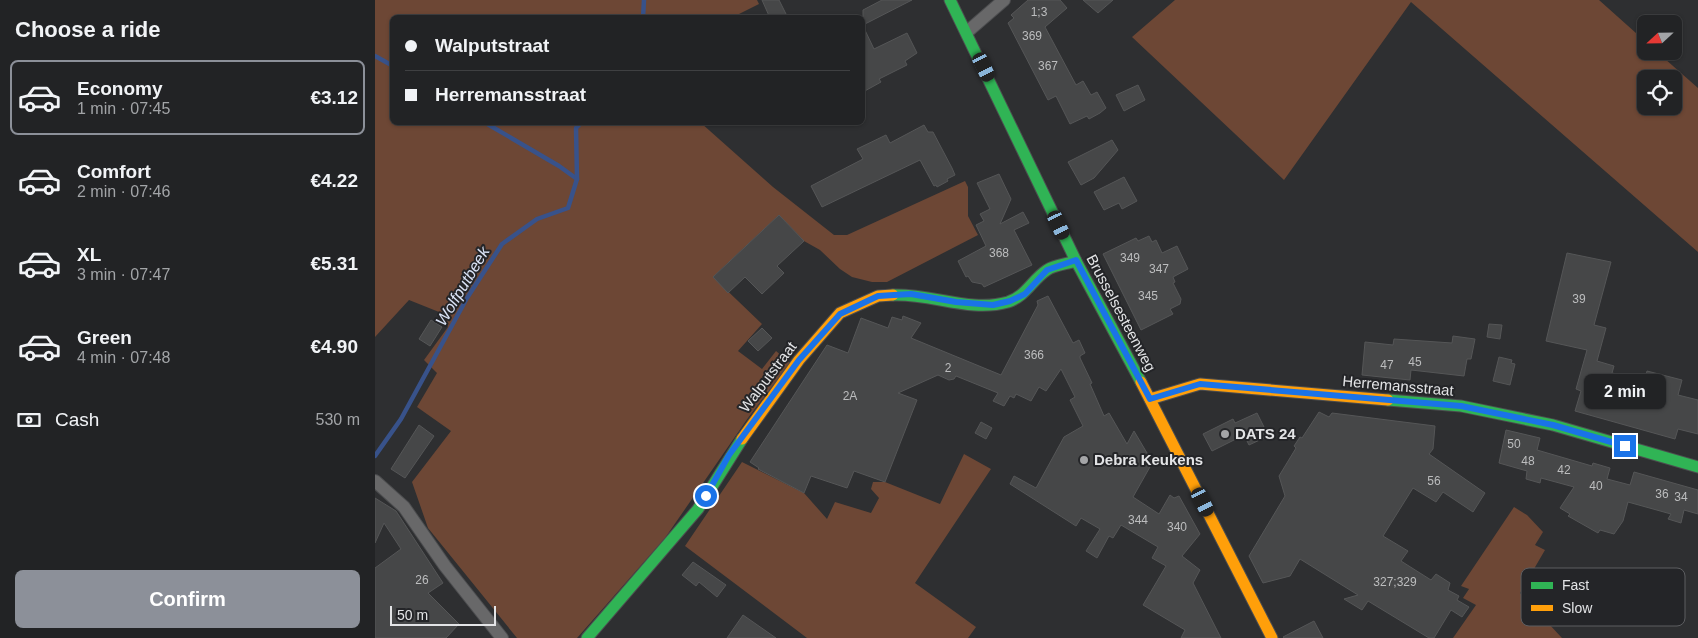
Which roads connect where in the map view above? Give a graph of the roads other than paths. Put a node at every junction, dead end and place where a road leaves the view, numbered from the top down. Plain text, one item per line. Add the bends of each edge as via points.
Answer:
1 (950, 0) edge
2 (1003, 0) edge
3 (967, 32) junction
4 (1076, 260) junction
5 (1150, 399) junction
6 (1698, 467) edge
7 (375, 481) edge
8 (502, 638) edge
9 (587, 638) edge
10 (1272, 638) edge

1 - 3 street, Brusselsesteenweg
2 - 3 street
3 - 4 street, Brusselsesteenweg
4 - 5 street, Brusselsesteenweg
4 - 9 street, Walputstraat via 1047,270 1025,294 1002,303 956,302 911,294 878,296 840,314 799,360 729,455 698,509
5 - 6 street, Herremansstraat via 1200,384 1461,406 1553,425
5 - 10 street, Brusselsesteenweg
7 - 8 street via 404,507 445,566

